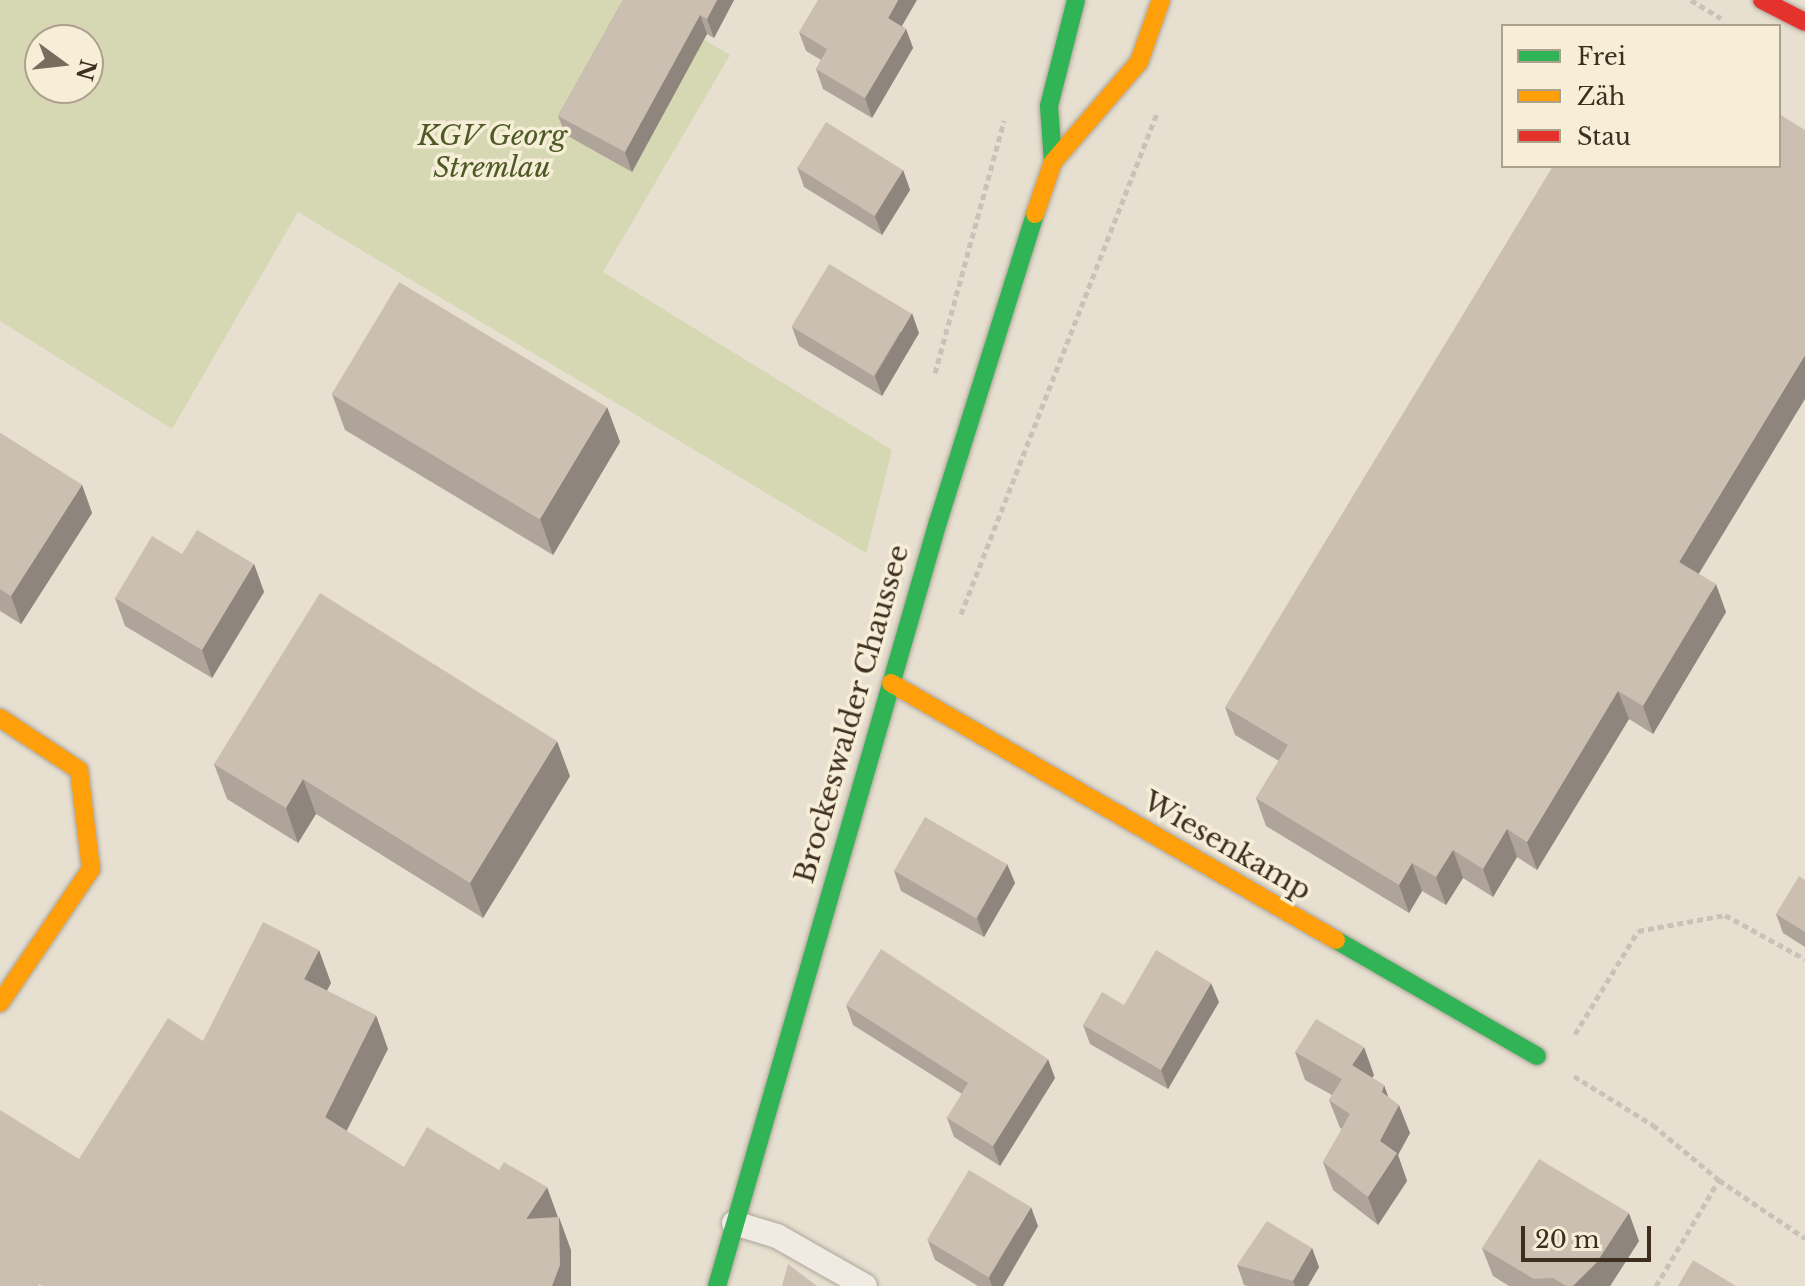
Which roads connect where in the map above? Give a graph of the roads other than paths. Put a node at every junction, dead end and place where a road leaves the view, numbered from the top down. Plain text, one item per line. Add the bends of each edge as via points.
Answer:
1 (1076, 0) edge
2 (1161, 0) edge
3 (1762, 0) edge
4 (1795, 0) edge
5 (1805, 7) edge
6 (1805, 22) edge
7 (1113, 61) dead end
8 (1100, 106) junction
9 (1053, 162) junction
10 (891, 683) junction
11 (0, 718) edge
12 (0, 1003) edge
13 (1537, 1056) dead end
14 (734, 1223) junction
15 (717, 1286) edge
16 (865, 1286) edge

1 - 9 street, Brockeswalder Chaussee via 1049,106
2 - 8 street via 1139,62
3 - 6 street
4 - 5 street
7 - 8 street, Brockeswalder Chaussee
8 - 9 street, Brockeswalder Chaussee
9 - 10 street, Brockeswalder Chaussee via 994,335
10 - 13 street, Wiesenkamp
10 - 14 street, Brockeswalder Chaussee
11 - 12 street via 79,770 91,869
14 - 15 street, Brockeswalder Chaussee
14 - 16 lane via 777,1236

